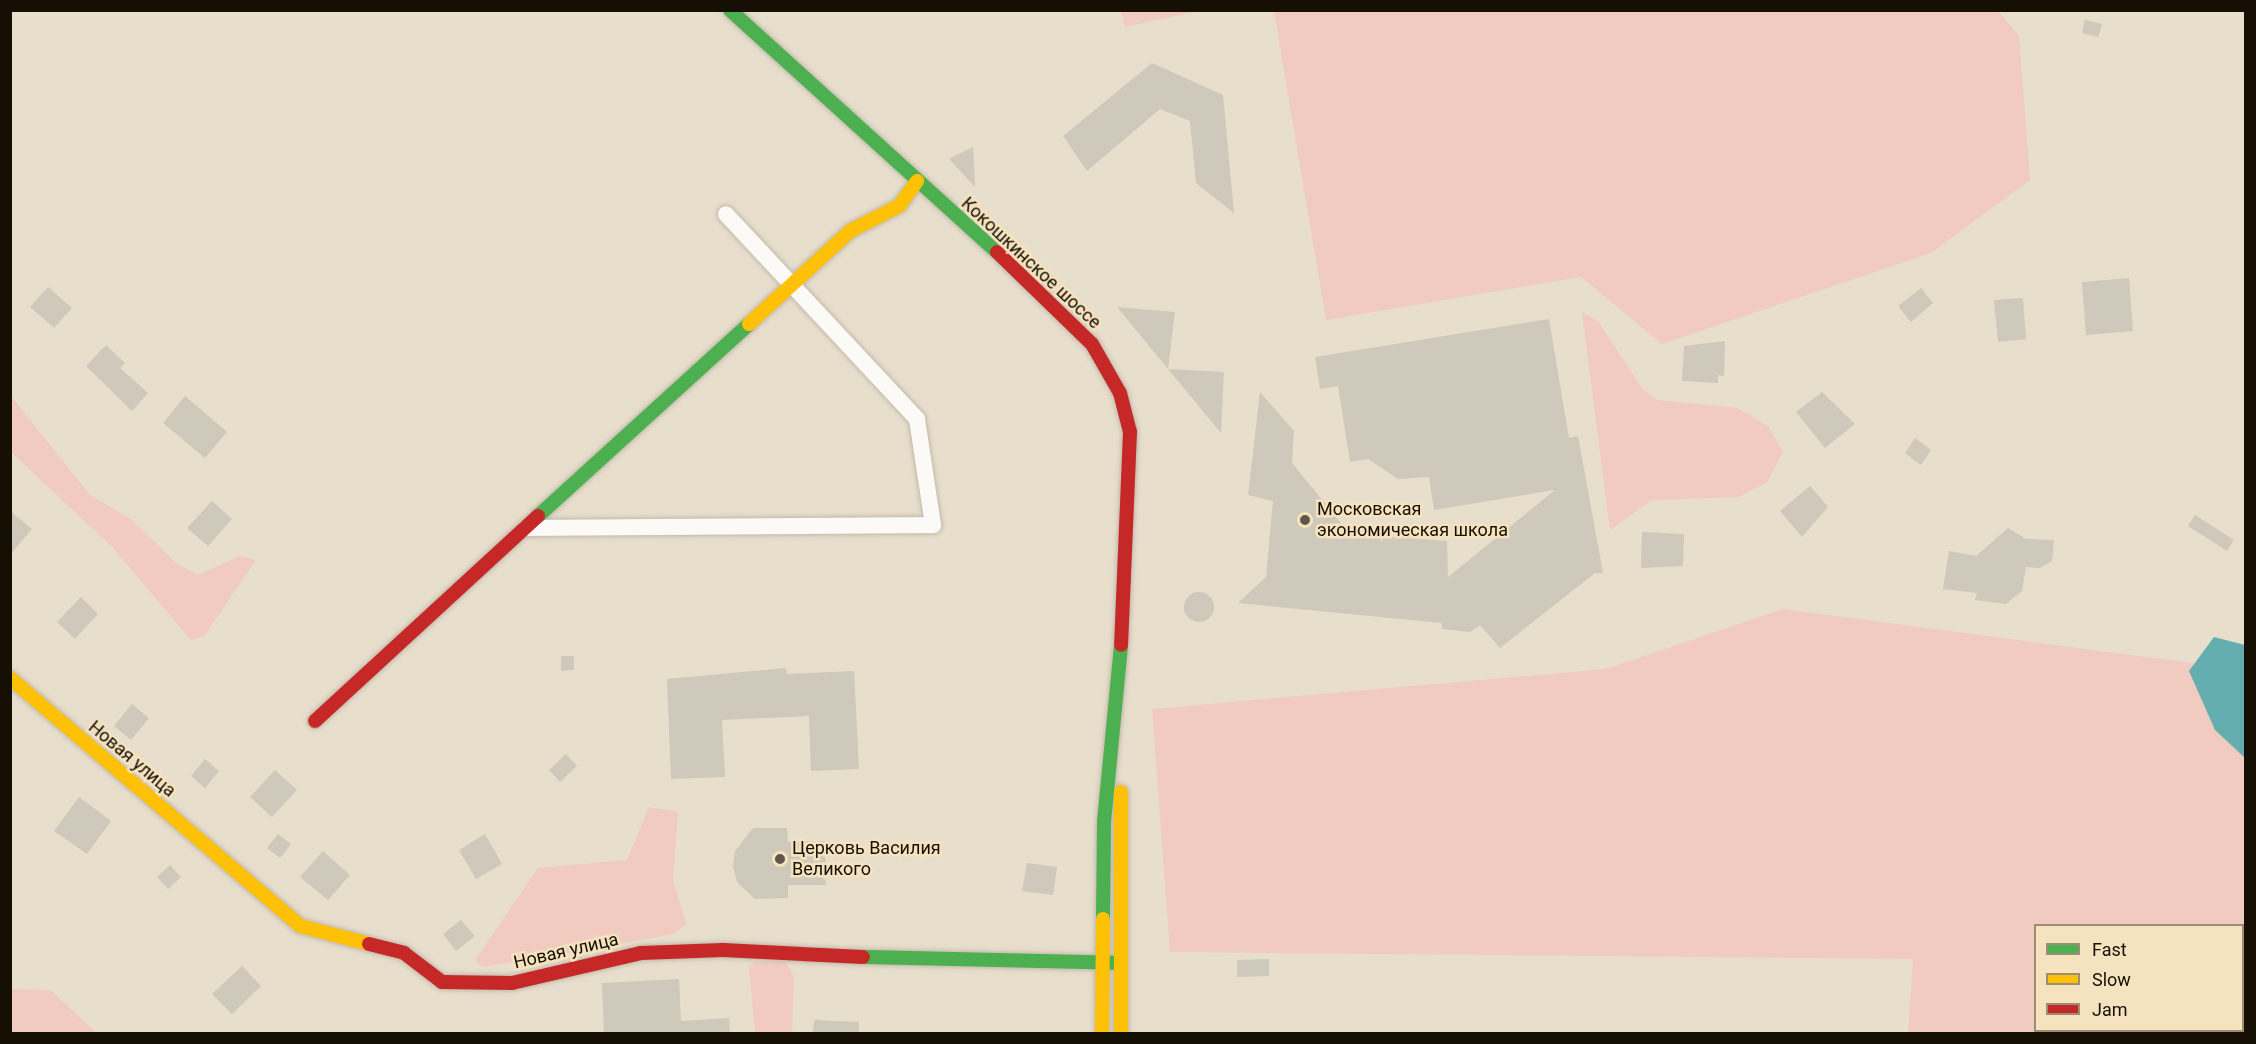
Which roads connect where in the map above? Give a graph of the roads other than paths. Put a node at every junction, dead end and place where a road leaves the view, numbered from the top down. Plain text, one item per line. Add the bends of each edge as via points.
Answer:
1 (730, 10) edge
2 (917, 181) junction
3 (726, 214) dead end
4 (792, 284) junction
5 (526, 528) junction
6 (10, 678) edge
7 (1118, 699) junction
8 (315, 721) dead end
9 (1101, 963) junction
10 (1120, 963) junction
11 (1102, 1034) edge
12 (1121, 1034) edge

1 - 2 street, Кокошкинское шоссе
2 - 4 street via 899,206 850,231
2 - 7 street, Кокошкинское шоссе via 1066,316 1105,362 1120,393 1130,453
3 - 4 street
4 - 5 street
4 - 5 street via 917,419 933,525
5 - 8 street
6 - 9 street, Новая улица via 300,926 404,953 442,982 512,983 641,953 723,950 1019,964
7 - 9 street via 1104,822
7 - 10 street
9 - 10 street, Новая улица
9 - 11 street
10 - 12 street

